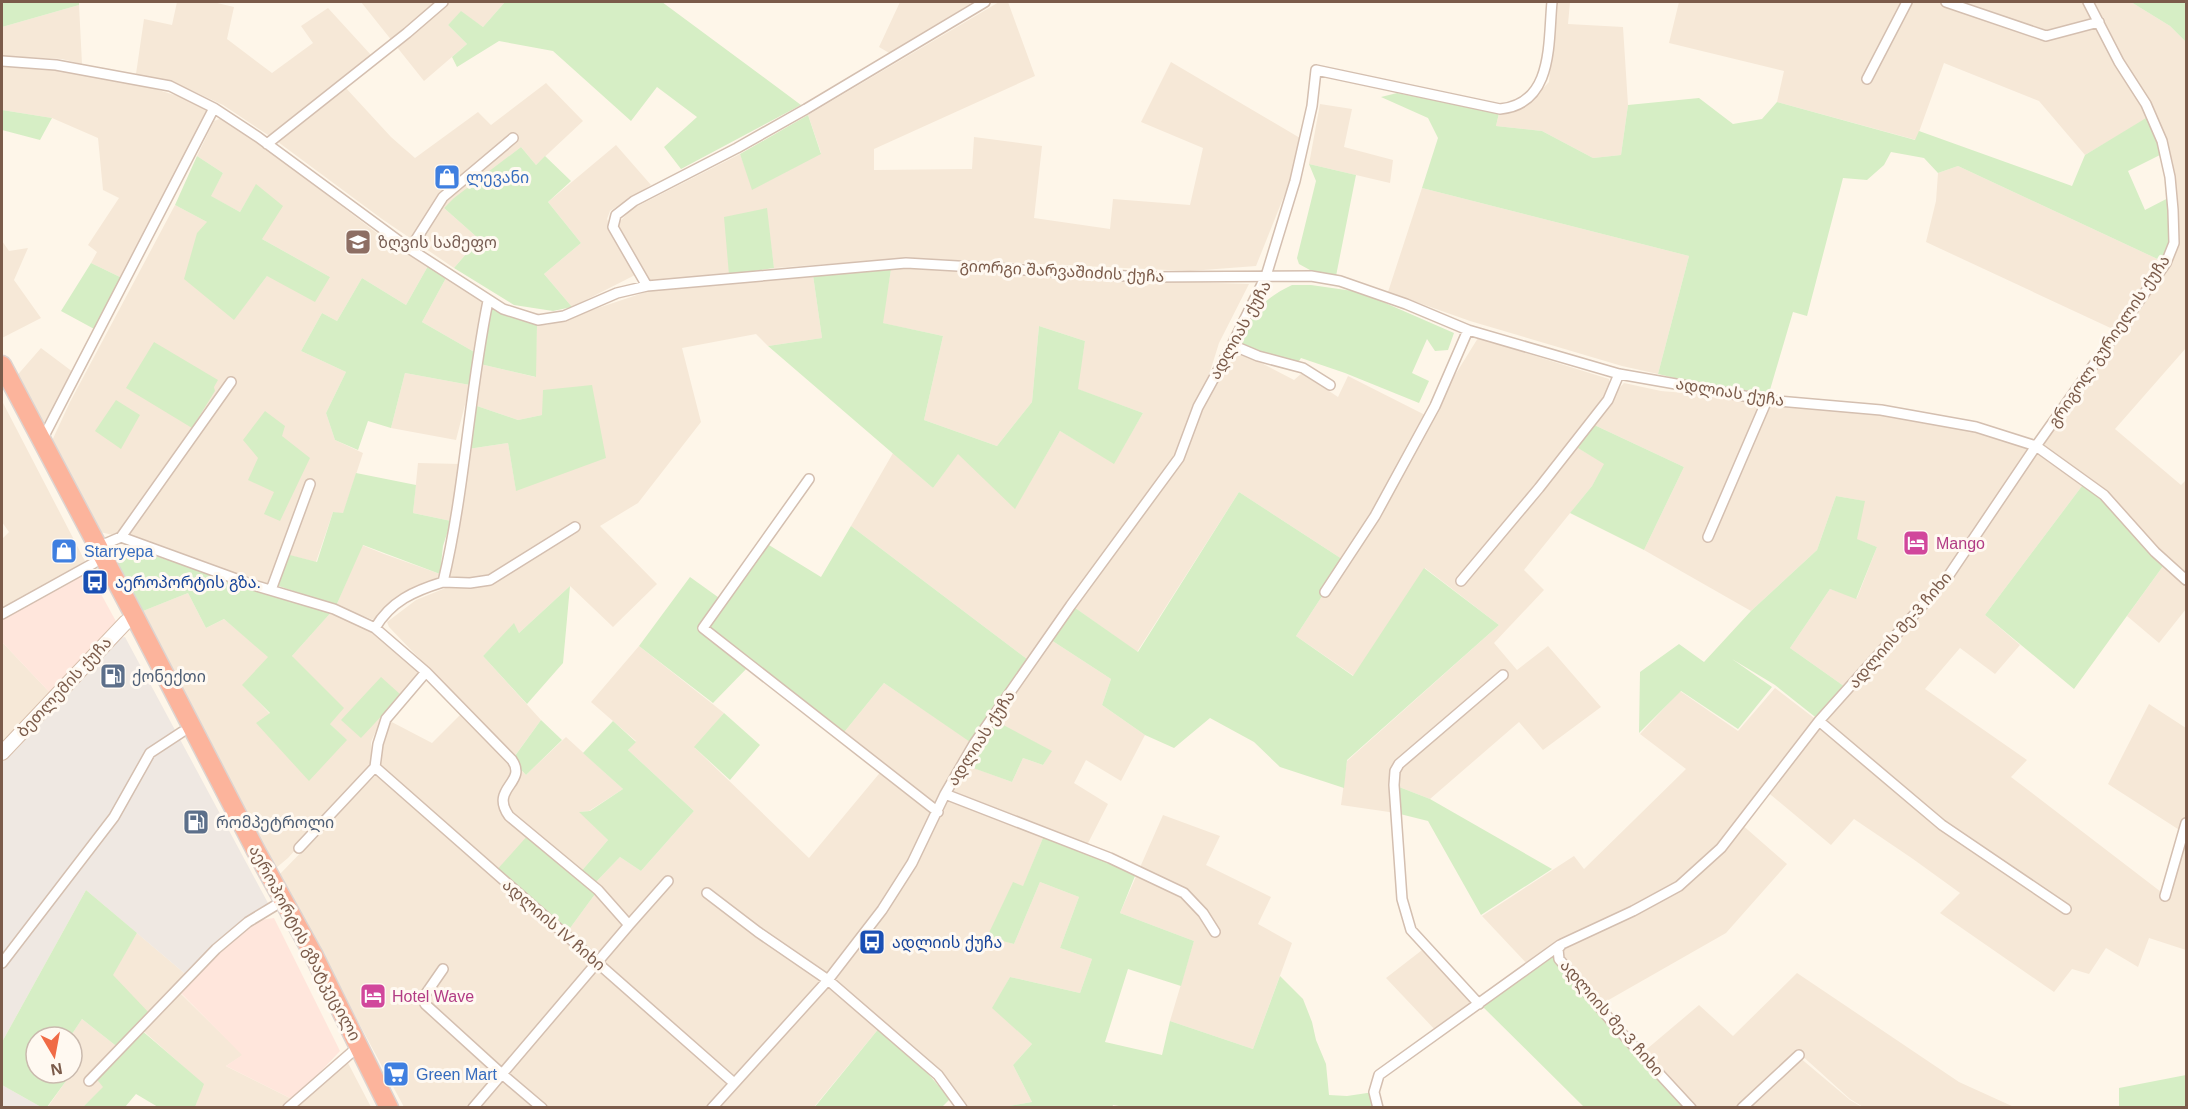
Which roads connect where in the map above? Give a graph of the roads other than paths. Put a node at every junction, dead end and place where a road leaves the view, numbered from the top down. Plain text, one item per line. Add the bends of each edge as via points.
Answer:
1 (443, 2) edge
2 (985, 2) edge
3 (1552, 2) edge
4 (1907, 2) edge
5 (1946, 2) edge
6 (2088, 2) edge
7 (2099, 22) junction
8 (2, 61) edge
9 (1867, 79) dead end
10 (214, 108) junction
11 (513, 138) dead end
12 (267, 144) junction
13 (410, 249) junction
14 (1266, 276) junction
15 (647, 286) junction
16 (488, 301) junction
17 (1468, 330) junction
18 (1232, 345) junction
19 (2, 365) edge
20 (1619, 374) junction
21 (231, 382) dead end
22 (1330, 385) dead end
23 (2, 388) edge
24 (1767, 400) junction
25 (42, 440) junction
26 (2036, 446) junction
27 (809, 479) dead end
28 (310, 484) dead end
29 (575, 527) dead end
30 (121, 537) junction
31 (1708, 537) dead end
32 (96, 555) junction
33 (2187, 580) edge
34 (1461, 581) dead end
35 (443, 582) junction
36 (271, 590) junction
37 (1325, 592) dead end
38 (2, 614) edge
39 (126, 622) junction
40 (375, 628) junction
41 (426, 672) junction
42 (1503, 675) dead end
43 (1819, 721) junction
44 (182, 732) junction
45 (2, 753) edge
46 (375, 767) junction
47 (945, 794) junction
48 (938, 812) junction
49 (2187, 823) edge
50 (299, 848) dead end
51 (668, 881) dead end
52 (707, 892) dead end
53 (2165, 896) dead end
54 (276, 905) junction
55 (2066, 909) dead end
56 (628, 926) junction
57 (1215, 932) dead end
58 (1562, 944) junction
59 (2, 963) edge
60 (597, 963) junction
61 (443, 969) dead end
62 (828, 980) junction
63 (1479, 1004) junction
64 (352, 1052) junction
65 (1799, 1055) dead end
66 (502, 1074) junction
67 (89, 1081) dead end
68 (734, 1083) junction
69 (288, 1107) edge
70 (378, 1107) edge
71 (389, 1107) edge
72 (473, 1107) edge
73 (542, 1107) edge
74 (712, 1107) edge
75 (962, 1107) edge
76 (1378, 1107) edge
77 (1691, 1107) edge
78 (1742, 1107) edge

1 - 12 street
2 - 15 street via 806,109 634,201 616,215 613,227
3 - 14 street via 1542,81 1514,108 1500,109 1316,70 1295,181
4 - 9 street
5 - 7 street via 2046,36
6 - 7 street, გრიგოლ გურიელის ქუჩა
7 - 26 street, გრიგოლ გურიელის ქუჩა via 2146,104 2162,141 2170,177 2174,243 2166,263
8 - 10 street, გიორგი შარვაშიძის ქუჩა via 56,65 170,86
10 - 12 street, გიორგი შარვაშიძის ქუჩა
10 - 25 street
11 - 13 street via 443,197
12 - 13 street, გიორგი შარვაშიძის ქუჩა
13 - 16 street, გიორგი შარვაშიძის ქუჩა
14 - 15 street, გიორგი შარვაშიძის ქუჩა via 1144,277 906,263
14 - 17 street, ადლიას ქუჩა via 1311,276 1340,281
14 - 18 street, ადლიას ქუჩა
15 - 16 street, გიორგი შარვაშიძის ქუჩა via 617,293 564,316 538,320
16 - 35 street
17 - 20 street, ადლიას ქუჩა
17 - 37 street via 1432,413 1375,516
18 - 22 street via 1303,368
18 - 47 street, ადლიას ქუჩა via 1198,406 1179,458 974,744
19 - 25 highway, აეროპორტის გზატკეცილი
20 - 24 street, ადლიას ქუჩა
20 - 34 street via 1608,400
21 - 30 street
23 - 32 highway, აეროპორტის გზატკეცილი
24 - 26 street, ადლიას ქუჩა via 1881,410 1976,427
24 - 31 street
25 - 32 highway, აეროპორტის გზატკეცილი
26 - 33 street, ადლიას ქუჩა via 2104,495 2155,552
26 - 43 street, ადლიის მე-3 ჩიხი via 1947,578
27 - 48 street via 703,628
28 - 36 street
29 - 35 street via 490,580
30 - 32 street
30 - 36 street
32 - 38 street
32 - 39 highway, აეროპორტის გზატკეცილი
32 - 71 highway, აეროპორტის გზატკეცილი via 313,954
35 - 40 street via 400,600 384,612
36 - 40 street via 334,609
39 - 44 highway, აეროპორტის გზატკეცილი
39 - 45 street, ბეთლემის ქუჩა
40 - 41 street
41 - 46 street via 386,719
41 - 56 street via 517,767 502,800 509,816 598,890
42 - 63 street via 1399,764 1394,784 1404,914 1411,930
43 - 55 street via 1942,825
43 - 58 street, ადლიის მე-3 ჩიხი via 1721,848 1679,886
44 - 54 highway, აეროპორტის გზატკეცილი
44 - 59 street via 150,753 114,817
46 - 50 street
46 - 60 street, ადლიის IV ჩიხი
47 - 48 street, ადლიას ქუჩა
47 - 57 street via 1110,858 1184,892
48 - 62 street, ადლიას ქუჩა via 882,910
49 - 53 street
51 - 56 street
52 - 62 street
54 - 64 highway, აეროპორტის გზატკეცილი
54 - 67 street via 216,949
56 - 60 street
58 - 63 street
58 - 77 street, ადლიის მე-3 ჩიხი via 1559,959 1617,1029
60 - 66 street
60 - 68 street, ადლიის IV ჩიხი
61 - 66 street via 425,995 425,1004
62 - 68 street, ადლიას ქუჩა
62 - 75 street via 938,1075
63 - 76 street via 1379,1075 1374,1092
64 - 69 street
64 - 70 highway, აეროპორტის გზატკეცილი
65 - 78 street
66 - 72 street
66 - 73 street
68 - 74 street, ადლიას ქუჩა

